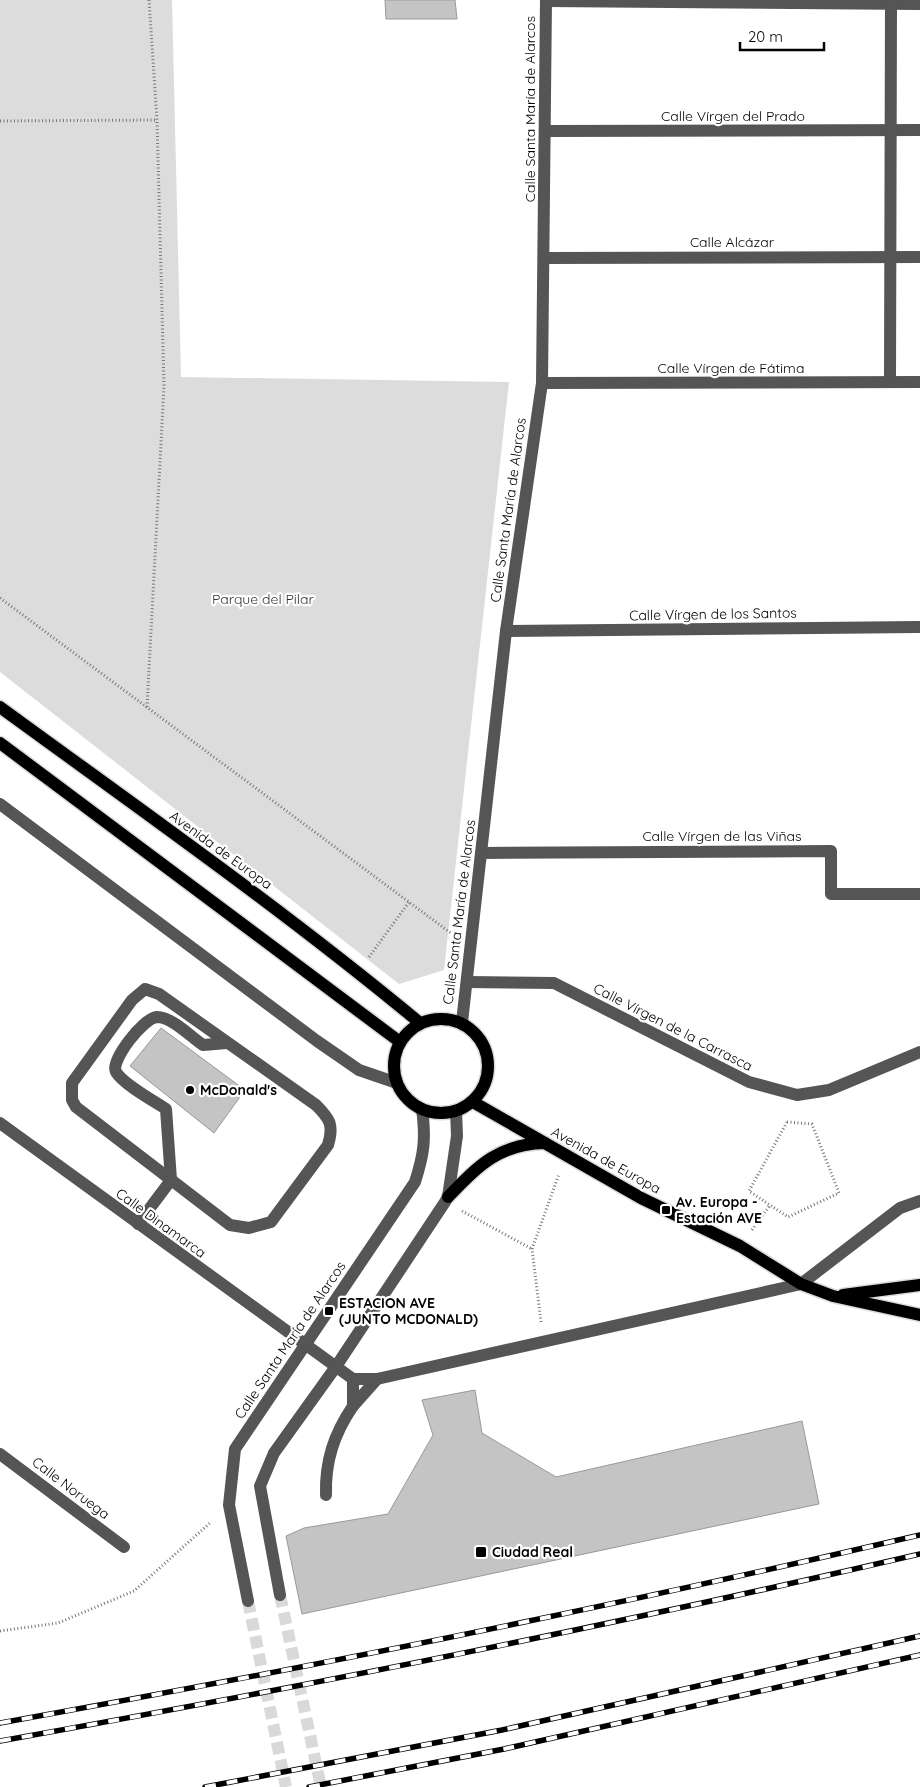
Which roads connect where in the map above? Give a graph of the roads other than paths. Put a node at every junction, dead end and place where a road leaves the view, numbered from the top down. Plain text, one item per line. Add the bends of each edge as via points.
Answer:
1 (546, 0) edge
2 (891, 2) edge
3 (920, 4) edge
4 (891, 130) junction
5 (920, 130) edge
6 (545, 132) junction
7 (890, 257) junction
8 (920, 257) edge
9 (544, 258) junction
10 (890, 382) junction
11 (920, 382) edge
12 (542, 383) junction
13 (920, 627) edge
14 (506, 632) junction
15 (0, 707) edge
16 (0, 743) edge
17 (0, 804) edge
18 (481, 853) junction
19 (920, 894) edge
20 (467, 982) junction
21 (462, 1022) junction
22 (420, 1023) junction
23 (400, 1042) junction
24 (227, 1043) junction
25 (920, 1052) edge
26 (397, 1083) junction
27 (472, 1102) junction
28 (422, 1109) junction
29 (456, 1111) junction
30 (0, 1123) edge
31 (545, 1142) junction
32 (170, 1180) junction
33 (447, 1200) junction
34 (920, 1201) edge
35 (138, 1224) junction
36 (801, 1284) junction
37 (920, 1286) edge
38 (833, 1296) junction
39 (920, 1314) edge
40 (305, 1346) junction
41 (336, 1368) junction
42 (353, 1379) junction
43 (378, 1379) junction
44 (353, 1406) junction
45 (0, 1454) edge
46 (326, 1495) dead end
47 (124, 1547) dead end
48 (280, 1595) tunnel mouth
49 (248, 1601) tunnel mouth

1 - 2 street
1 - 6 street, Calle Santa María de Alarcos
2 - 3 street
2 - 4 street
4 - 5 street, Calle Vírgen del Prado
4 - 6 street, Calle Vírgen del Prado
4 - 7 street
6 - 9 street, Calle Santa María de Alarcos
7 - 8 street, Calle Alcázar
7 - 9 street, Calle Alcázar
7 - 10 street
9 - 12 street, Calle Santa María de Alarcos
10 - 11 street, Calle Vírgen de Fátima
10 - 12 street, Calle Vírgen de Fátima
12 - 14 street, Calle Santa María de Alarcos
13 - 14 street, Calle Vírgen de los Santos
14 - 18 street, Calle Santa María de Alarcos
15 - 22 main road, Avenida de Europa via 359,972
16 - 23 main road
17 - 26 street via 317,1041 359,1070
18 - 19 street, Calle Vírgen de las Viñas via 831,850 831,894
18 - 20 street, Calle Santa María de Alarcos
20 - 21 street, Calle Santa María de Alarcos
20 - 25 street, Calle Vírgen de la Carrasca via 554,983 749,1082 796,1095 828,1090
21 - 22 main road via 440,1017
21 - 27 main road via 480,1037 488,1059 486,1082
22 - 23 main road
23 - 26 main road via 394,1062
24 - 32 street via 203,1045 168,1020 157,1017 139,1028 115,1063 116,1072 123,1079 166,1109
24 - 32 street via 159,994 145,989 132,1000 72,1083 72,1100 76,1107
24 - 32 street via 316,1105 328,1117 332,1133 328,1145 271,1222 264,1225 249,1228 230,1225
26 - 28 main road via 407,1099
27 - 29 main road
27 - 31 main road, Avenida de Europa
28 - 29 main road via 439,1113
28 - 40 street, Calle Santa María de Alarcos via 424,1155 415,1182
29 - 33 street via 457,1136
30 - 35 street, Calle Dinamarca
31 - 33 main road via 524,1143 481,1163
31 - 36 main road, Avenida de Europa via 641,1198 740,1246
32 - 35 street
33 - 41 street
34 - 36 street via 900,1208
35 - 40 street, Calle Dinamarca
36 - 38 main road, Avenida de Europa
36 - 43 street
37 - 38 main road, Avenida de Europa
38 - 39 main road, Avenida de Europa
40 - 41 street, Calle Dinamarca
40 - 49 street, Calle Santa María de Alarcos via 234,1449 229,1505
41 - 42 street, Calle Dinamarca
41 - 48 street via 274,1453 260,1486
42 - 43 street
42 - 44 street
43 - 44 street
44 - 46 street via 330,1449 325,1473
45 - 47 street, Calle Noruega

